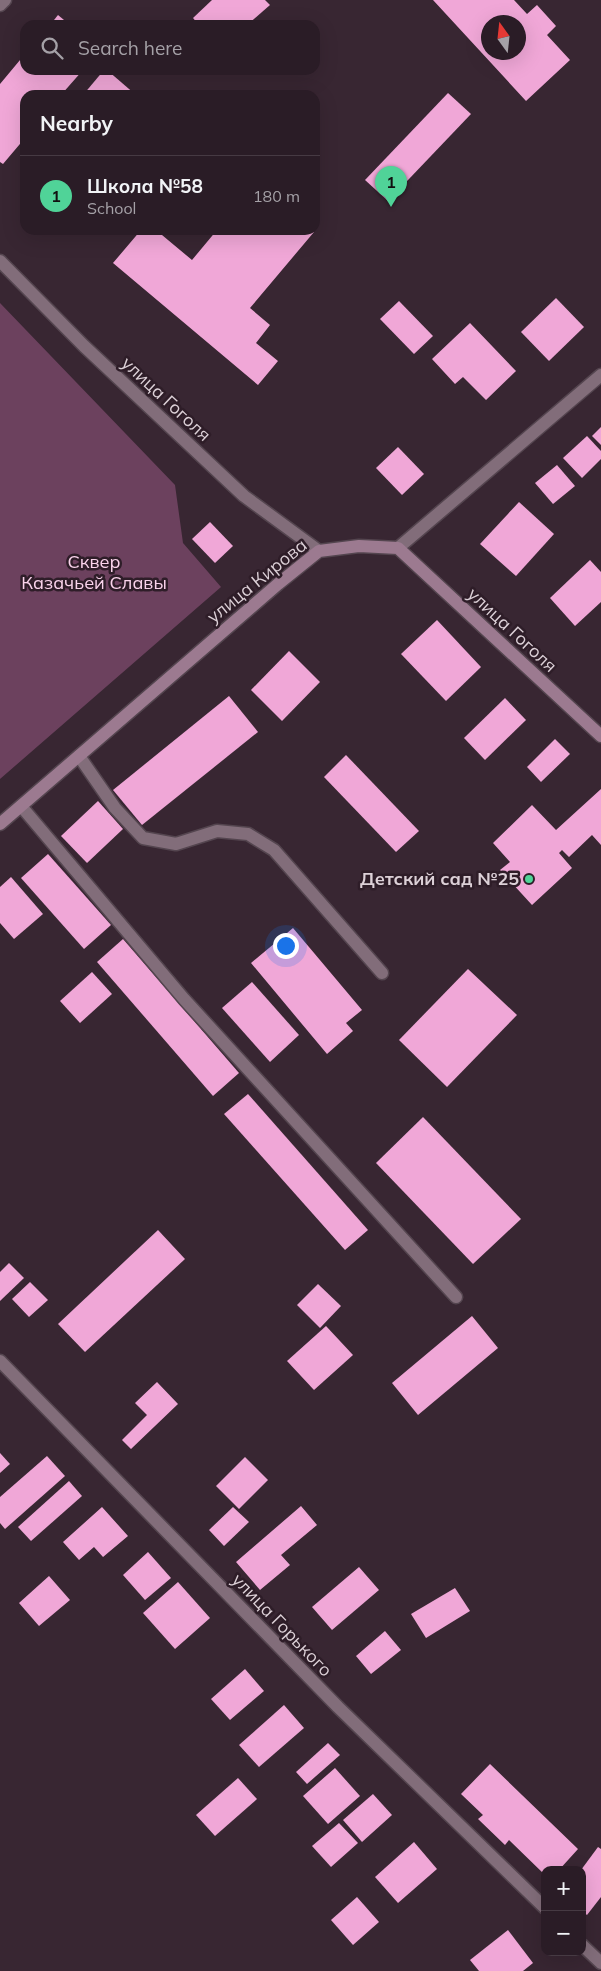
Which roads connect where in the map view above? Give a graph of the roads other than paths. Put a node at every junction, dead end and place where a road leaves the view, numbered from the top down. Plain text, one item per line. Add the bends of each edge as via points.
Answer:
1 (5, 0) edge
2 (0, 5) edge
3 (0, 260) edge
4 (601, 375) edge
5 (398, 548) junction
6 (319, 550) junction
7 (601, 736) edge
8 (79, 756) junction
9 (21, 806) junction
10 (0, 824) edge
11 (382, 974) dead end
12 (456, 1297) dead end
13 (0, 1360) edge
14 (541, 1904) edge
15 (586, 1949) edge
16 (601, 1963) edge

1 - 2 street
3 - 6 street, улица Гоголя via 84,346 244,496
4 - 5 street
5 - 6 main road, улица Кирова via 360,546
5 - 7 main road, улица Гоголя
6 - 8 main road, улица Кирова
8 - 9 main road, улица Кирова
8 - 11 street via 115,808 143,838 176,844 217,831 248,834 274,850
9 - 10 main road, улица Кирова
9 - 12 street via 184,999
13 - 14 street, улица Горького via 338,1707
15 - 16 street

